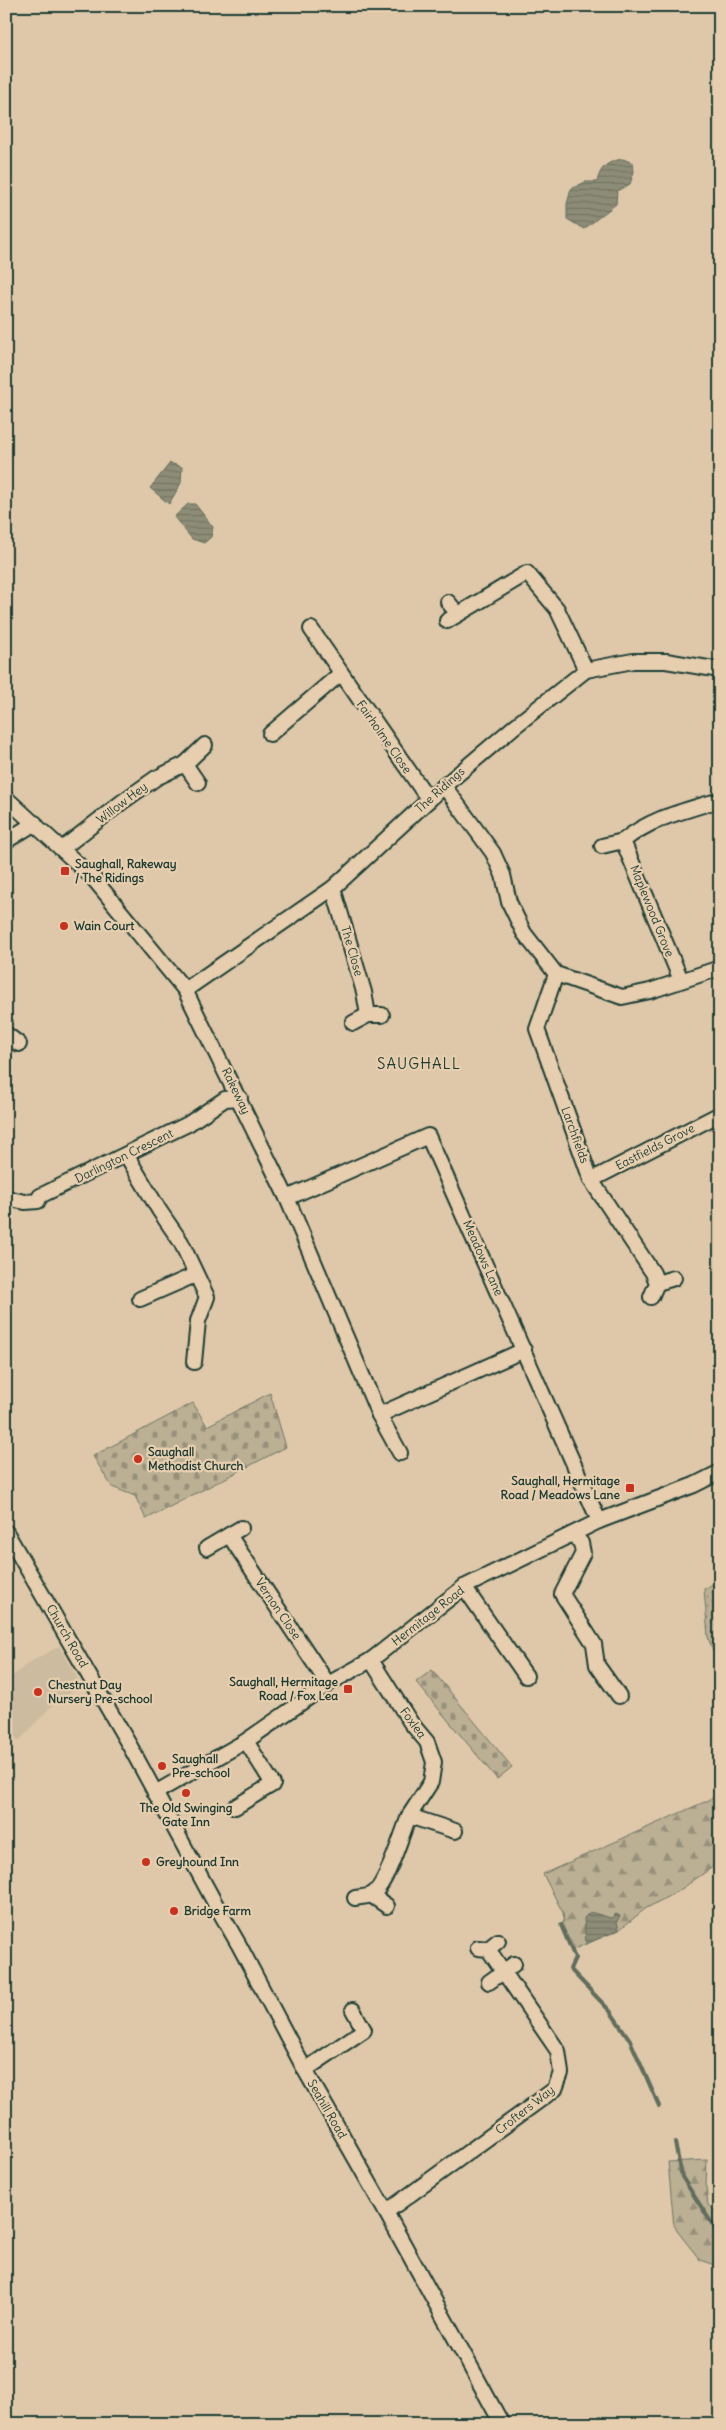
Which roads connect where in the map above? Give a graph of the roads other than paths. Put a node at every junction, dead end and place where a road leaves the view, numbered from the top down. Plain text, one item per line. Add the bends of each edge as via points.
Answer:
1 (448, 602) dead end
2 (311, 629) dead end
3 (586, 670) junction
4 (720, 670) edge
5 (340, 674) junction
6 (270, 734) dead end
7 (205, 745) dead end
8 (185, 764) junction
9 (198, 783) dead end
10 (444, 786) junction
11 (6, 798) edge
12 (429, 800) junction
13 (713, 802) dead end
14 (35, 824) junction
15 (6, 841) edge
16 (623, 841) junction
17 (602, 846) dead end
18 (63, 848) junction
19 (333, 888) junction
20 (720, 968) edge
21 (556, 974) junction
22 (680, 980) junction
23 (186, 990) junction
24 (353, 1023) dead end
25 (6, 1034) edge
26 (19, 1044) dead end
27 (240, 1098) junction
28 (720, 1114) edge
29 (127, 1156) junction
30 (591, 1180) junction
31 (6, 1198) edge
32 (287, 1198) junction
33 (674, 1278) dead end
34 (198, 1279) junction
35 (657, 1284) junction
36 (651, 1297) dead end
37 (140, 1298) dead end
38 (524, 1350) junction
39 (194, 1362) dead end
40 (379, 1415) junction
41 (400, 1453) dead end
42 (720, 1472) edge
43 (599, 1521) junction
44 (241, 1528) dead end
45 (6, 1532) edge
46 (573, 1534) junction
47 (229, 1535) junction
48 (207, 1548) dead end
49 (464, 1587) junction
50 (371, 1660) junction
51 (526, 1676) dead end
52 (328, 1684) junction
53 (619, 1696) dead end
54 (246, 1740) junction
55 (155, 1793) junction
56 (235, 1807) dead end
57 (409, 1816) junction
58 (455, 1831) dead end
59 (372, 1895) junction
60 (355, 1898) dead end
61 (386, 1906) dead end
62 (488, 1946) dead end
63 (509, 1968) junction
64 (489, 1982) dead end
65 (353, 2010) dead end
66 (305, 2070) junction
67 (386, 2212) junction
68 (502, 2424) edge

1 - 3 street via 452,617 527,573 557,609
2 - 5 street, Fairholme Close
3 - 4 street, The Ridings via 633,661 666,661
3 - 10 street, The Ridings
5 - 6 street via 283,715
5 - 12 street, Fairholme Close
7 - 8 street, Willow Hey
8 - 9 street
8 - 18 street, Willow Hey via 149,783
10 - 12 street, The Ridings
10 - 21 street via 493,853 524,933
11 - 14 street, Rakeway
12 - 19 street, The Ridings
13 - 16 street via 664,816
14 - 15 street
14 - 18 street, Rakeway
16 - 17 street
16 - 22 street, Maplewood Grove
18 - 23 street, Rakeway via 93,878
19 - 23 street, The Ridings
19 - 24 street, The Close via 364,992 375,1015
20 - 22 street
21 - 22 street via 622,997
21 - 30 street, Larchfields via 537,1029
23 - 27 street, Rakeway
25 - 26 street
27 - 29 street, Darlington Crescent via 225,1098 188,1124
27 - 32 street, Rakeway
28 - 30 street, Eastfields Grove
29 - 31 street, Darlington Crescent via 40,1196 38,1201
29 - 34 street via 181,1242
30 - 35 street, Larchfields via 653,1273
32 - 38 street, Meadows Lane via 428,1136
32 - 40 street, Rakeway
33 - 35 street
34 - 37 street
34 - 39 street via 208,1297 198,1321
35 - 36 street
38 - 40 street
38 - 43 street, Meadows Lane
40 - 41 street, Rakeway
42 - 43 street, Hermitage Road
43 - 46 street, Hermitage Road
44 - 47 street
45 - 55 street, Church Road
46 - 49 street, Hermitage Road
46 - 53 street via 581,1543 583,1552 562,1594 594,1644 597,1665
47 - 48 street
47 - 52 street, Vernon Close
49 - 50 street, Hermitage Road
49 - 51 street
50 - 52 street, Hermitage Road
50 - 57 street, Foxlea via 427,1742 434,1762 431,1782
52 - 54 street, Hermitage Road
54 - 55 street, Hermitage Road
54 - 56 street via 273,1784
55 - 66 street, Seahill Road
57 - 58 street
57 - 59 street, Foxlea via 388,1870
59 - 60 street
59 - 61 street
62 - 63 street, Crofters Way
63 - 64 street
63 - 67 street, Crofters Way via 558,2051 561,2072 555,2089
65 - 66 street via 364,2030
66 - 67 street, Seahill Road
67 - 68 street, Seahill Road

